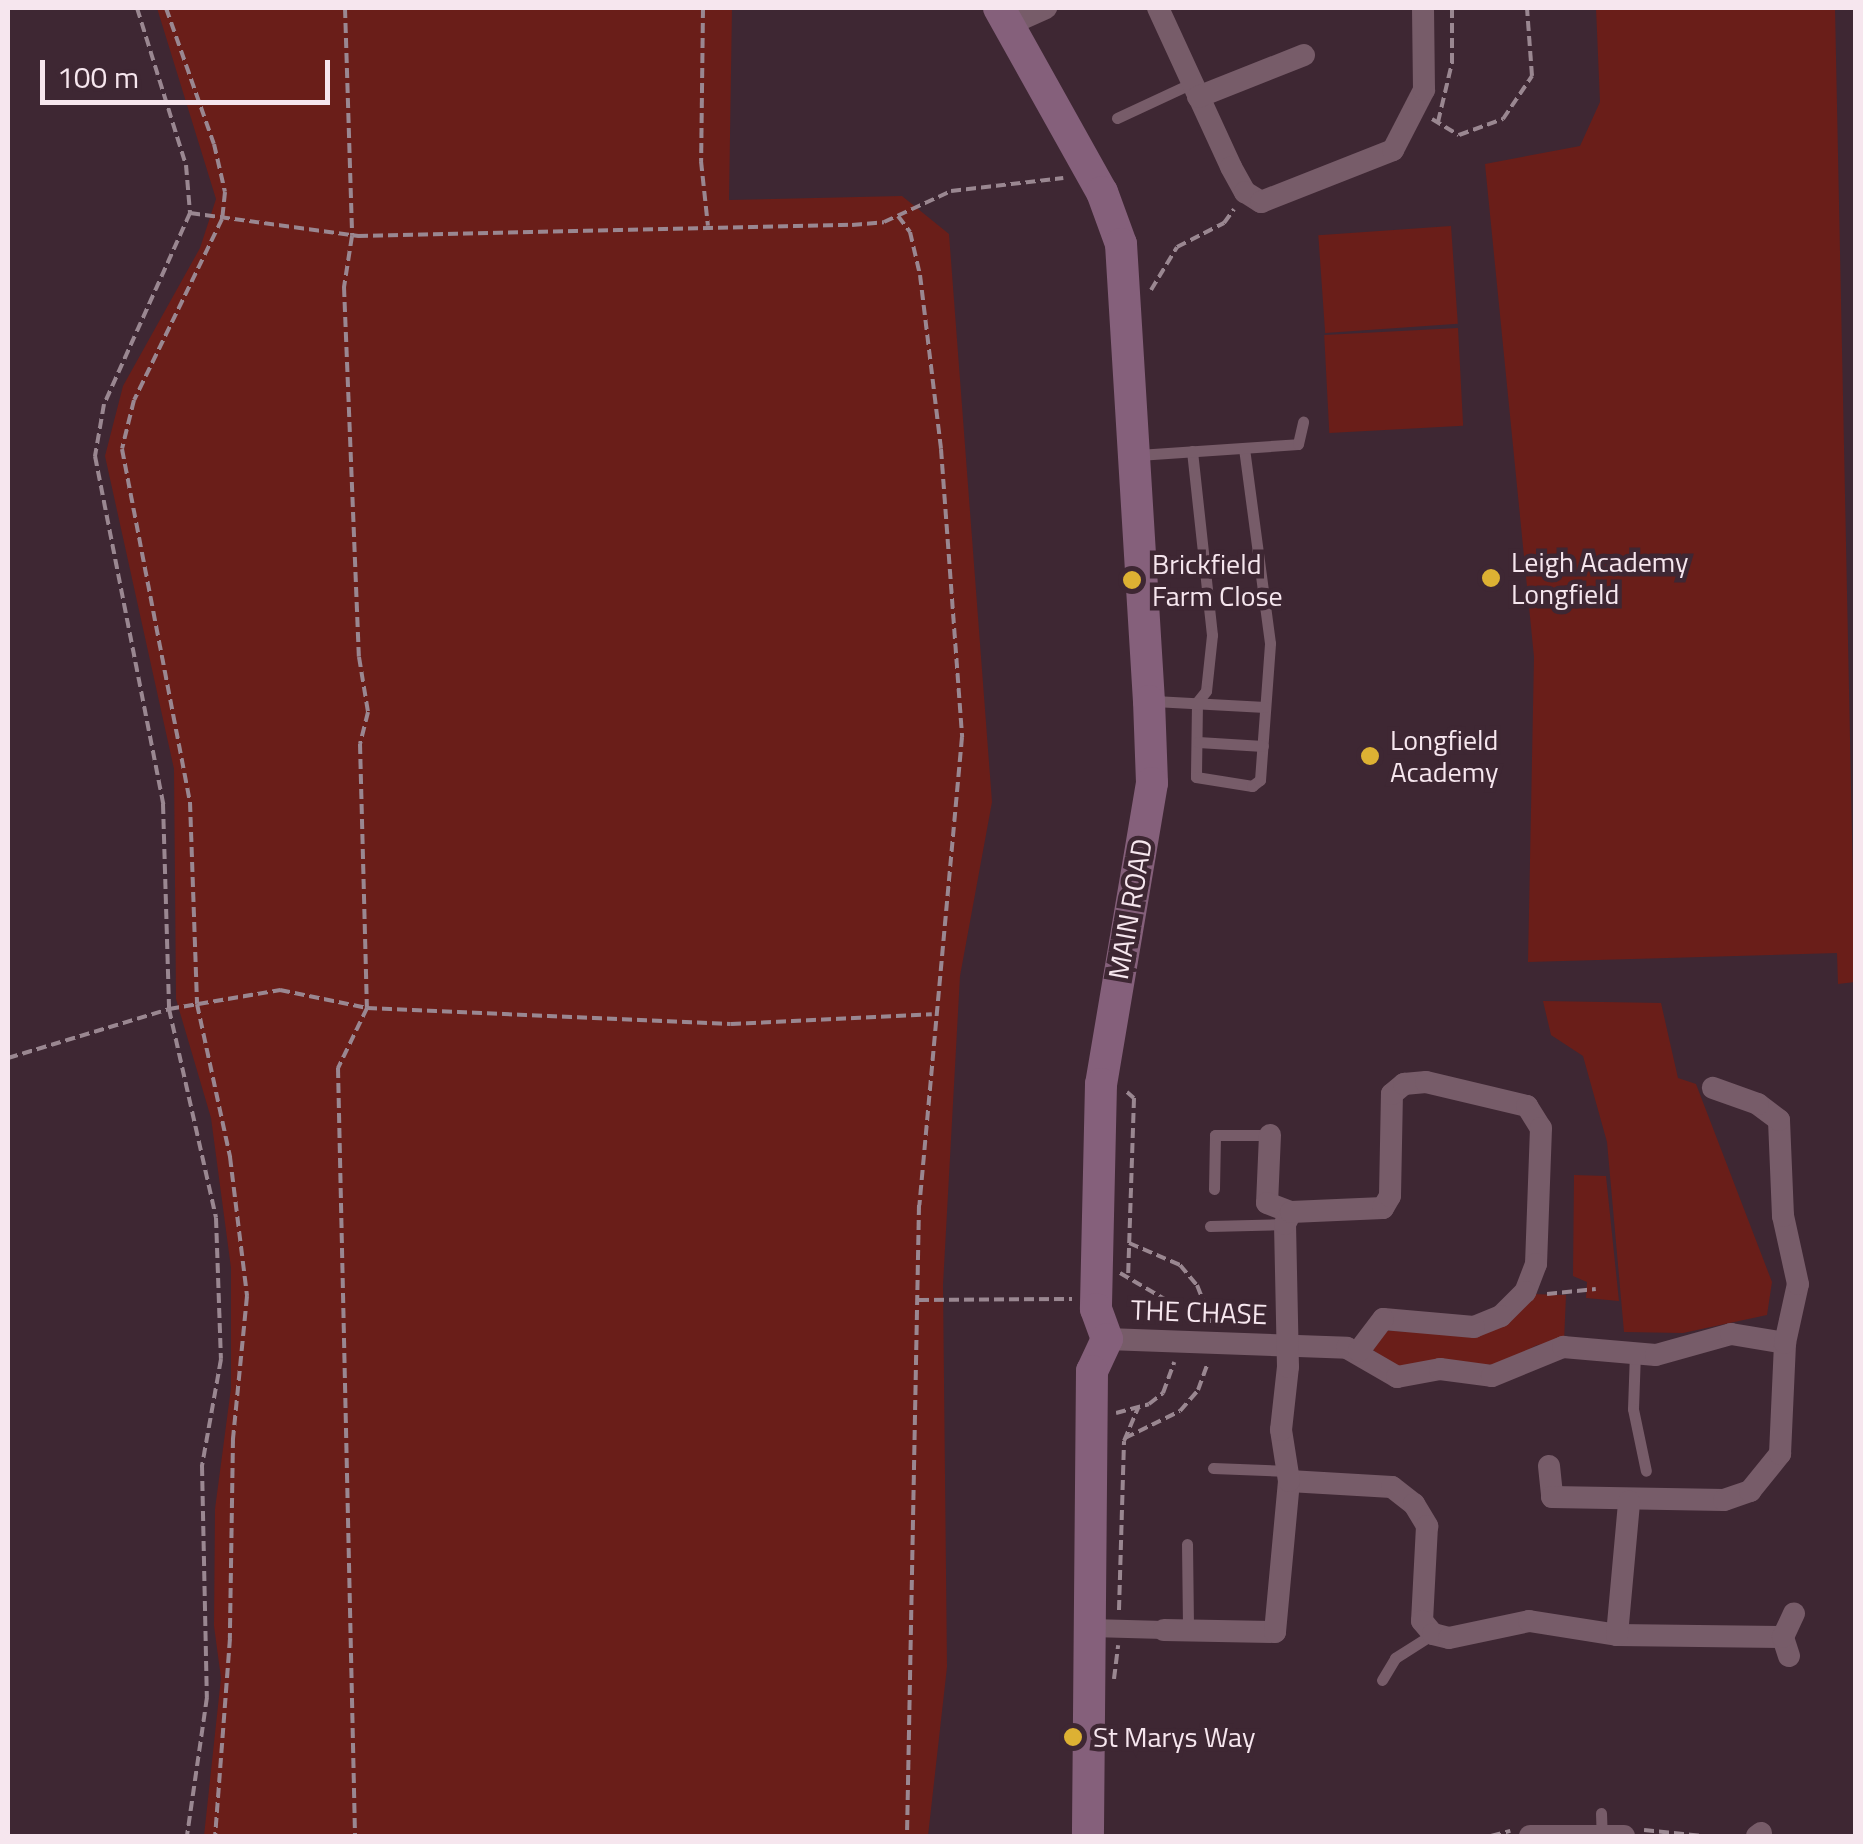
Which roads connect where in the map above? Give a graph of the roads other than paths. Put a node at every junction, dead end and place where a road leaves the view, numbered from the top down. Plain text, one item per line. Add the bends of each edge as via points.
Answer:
1 (1046, 8) edge
2 (1158, 8) edge
3 (1423, 8) edge
4 (1003, 17) edge
5 (1304, 55) dead end
6 (1195, 90) junction
7 (1117, 118) dead end
8 (1304, 422) dead end
9 (1244, 449) junction
10 (1192, 452) junction
11 (1134, 455) junction
12 (1149, 701) junction
13 (1197, 702) junction
14 (1264, 707) junction
15 (1198, 742) junction
16 (1264, 746) junction
17 (1714, 1088) dead end
18 (1270, 1135) joint
19 (1214, 1189) dead end
20 (1288, 1218) junction
21 (1210, 1226) dead end
22 (1107, 1339) junction
23 (1785, 1343) junction
24 (1288, 1346) junction
25 (1360, 1351) junction
26 (1635, 1352) junction
27 (1549, 1466) dead end
28 (1213, 1468) dead end
29 (1646, 1471) dead end
30 (1288, 1476) junction
31 (1629, 1502) junction
32 (1187, 1544) dead end
33 (1794, 1613) dead end
34 (1105, 1628) junction
35 (1164, 1630) joint
36 (1188, 1631) junction
37 (1432, 1634) junction
38 (1617, 1636) junction
39 (1382, 1680) dead end
40 (1602, 1824) edge
41 (1088, 1836) edge
42 (1530, 1836) edge
43 (1624, 1836) edge

1 - 4 street
2 - 6 street
3 - 6 street via 1427,62 1414,112 1393,150 1262,202 1245,192
4 - 11 main road, MAIN ROAD via 1093,174 1120,244
5 - 6 street
6 - 7 lane
8 - 9 lane via 1298,444
9 - 10 lane
9 - 14 lane via 1270,643
10 - 11 lane
10 - 13 lane via 1212,635 1206,691
11 - 12 main road, MAIN ROAD
12 - 13 lane
12 - 22 main road, MAIN ROAD via 1152,783 1103,1071 1096,1299
13 - 14 lane
13 - 15 lane
14 - 16 lane
15 - 16 lane
15 - 16 lane via 1199,781 1241,786 1260,780
17 - 23 street via 1758,1104 1779,1120 1783,1216 1798,1284
18 - 19 lane via 1215,1135
18 - 20 street via 1267,1203
20 - 21 lane
20 - 24 street
20 - 25 street via 1383,1208 1390,1196 1392,1094 1404,1084 1426,1082 1527,1106 1542,1128 1536,1264 1525,1292 1501,1316 1474,1326 1381,1320
22 - 24 street, THE CHASE
22 - 34 main road via 1092,1371
23 - 26 street via 1727,1334 1664,1354
23 - 31 street via 1780,1454 1769,1473 1750,1491 1724,1500
24 - 25 street, THE CHASE
24 - 30 street via 1282,1430
25 - 26 street via 1397,1376 1440,1369 1492,1376 1563,1347
26 - 29 lane via 1633,1409
27 - 31 street via 1552,1497
28 - 30 lane
30 - 36 street via 1276,1632
30 - 37 street via 1392,1487 1414,1504 1426,1526 1422,1622
31 - 38 street
32 - 36 lane
33 - 38 street via 1786,1647
34 - 35 street
34 - 41 main road via 1091,1700
35 - 36 street
37 - 38 street via 1449,1638 1528,1621
37 - 39 lane via 1395,1658
40 - 42 street
40 - 43 street

